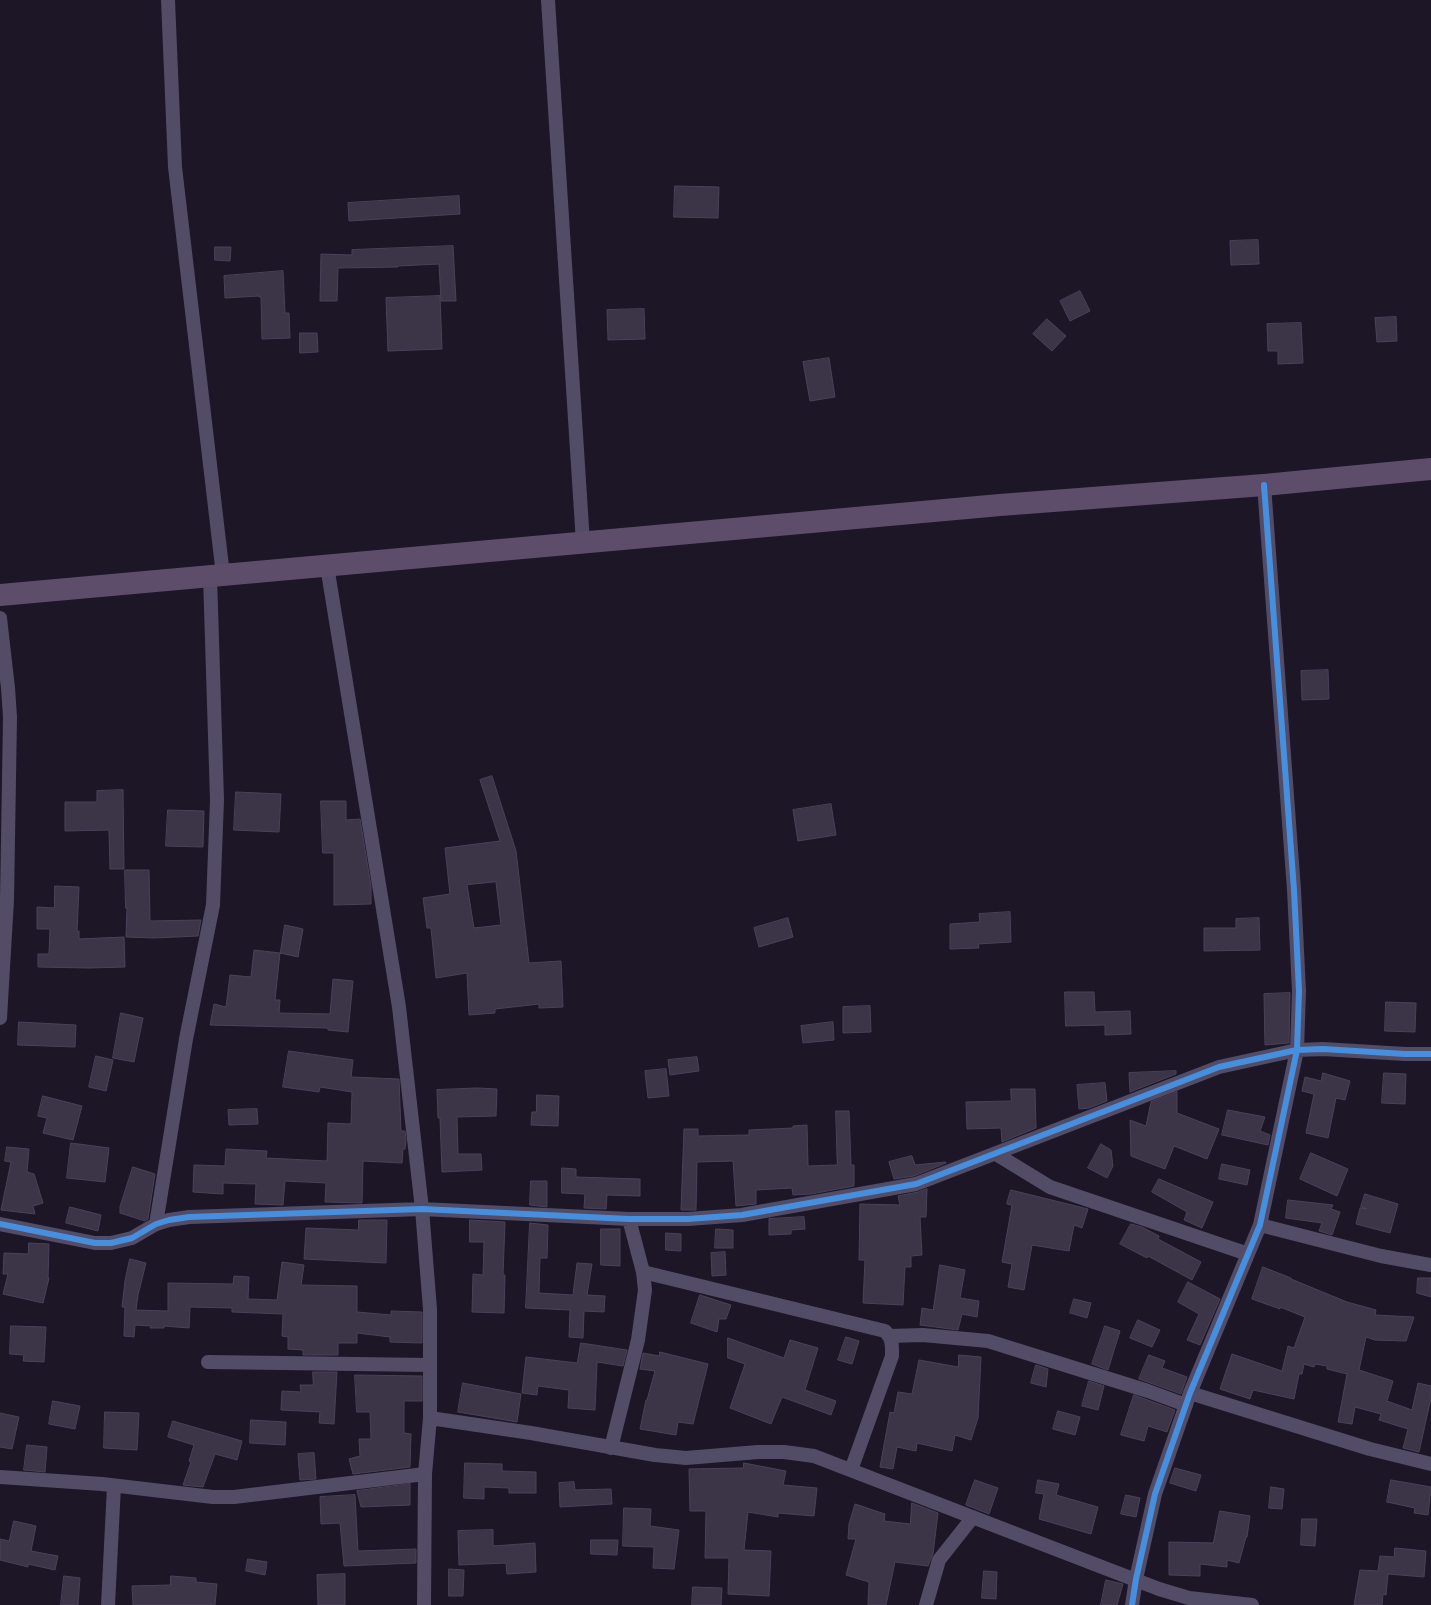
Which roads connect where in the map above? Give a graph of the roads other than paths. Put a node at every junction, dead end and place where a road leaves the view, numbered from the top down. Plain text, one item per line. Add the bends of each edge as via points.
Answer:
1 (168, 0) edge
2 (548, 0) edge
3 (1431, 469) edge
4 (1264, 485) junction
5 (583, 542) junction
6 (327, 566) junction
7 (216, 576) junction
8 (0, 595) edge
9 (0, 618) edge
10 (0, 1018) edge
11 (1297, 1050) junction
12 (1431, 1054) edge
13 (996, 1154) junction
14 (422, 1209) junction
15 (629, 1219) junction
16 (0, 1224) edge
17 (156, 1224) junction
18 (1260, 1225) junction
19 (1248, 1254) junction
20 (1431, 1265) edge
21 (643, 1272) junction
22 (890, 1336) junction
23 (208, 1362) dead end
24 (430, 1365) junction
25 (1188, 1399) junction
26 (430, 1418) junction
27 (611, 1448) junction
28 (1431, 1464) edge
29 (851, 1470) junction
30 (425, 1474) junction
31 (0, 1477) edge
32 (114, 1486) junction
33 (973, 1517) junction
34 (1136, 1579) junction
35 (108, 1605) edge
36 (424, 1605) edge
37 (926, 1605) edge
38 (1132, 1605) edge
39 (1252, 1605) edge

1 - 7 street via 175,167
2 - 5 street
3 - 4 main road
4 - 5 main road via 1000,505
4 - 11 street via 1294,890 1299,991
5 - 6 main road
6 - 7 main road
6 - 14 street via 399,1007
7 - 8 main road
7 - 17 street via 217,800 212,905 186,1039
9 - 10 street via 10,717 7,900
11 - 12 street
11 - 13 street via 1219,1067
11 - 18 street
13 - 15 street via 916,1184 742,1215
13 - 19 street via 1050,1187
14 - 15 street
14 - 17 street via 189,1217
14 - 24 street via 430,1309
15 - 21 street
16 - 17 street via 95,1242 132,1238
18 - 19 street
18 - 20 street via 1381,1256
19 - 25 street
21 - 22 street via 885,1331
21 - 27 street via 645,1290 638,1340
22 - 25 street via 922,1335 988,1341 1148,1390
22 - 29 street via 892,1356
23 - 24 street
24 - 26 street
25 - 28 street
25 - 34 street via 1155,1494
26 - 27 street
26 - 30 street
27 - 29 street via 686,1458 784,1452 814,1456
29 - 33 street
30 - 32 street via 234,1497
30 - 36 street
31 - 32 street
32 - 35 street
33 - 34 street
33 - 37 street via 938,1560
34 - 38 street
34 - 39 street via 1190,1598

